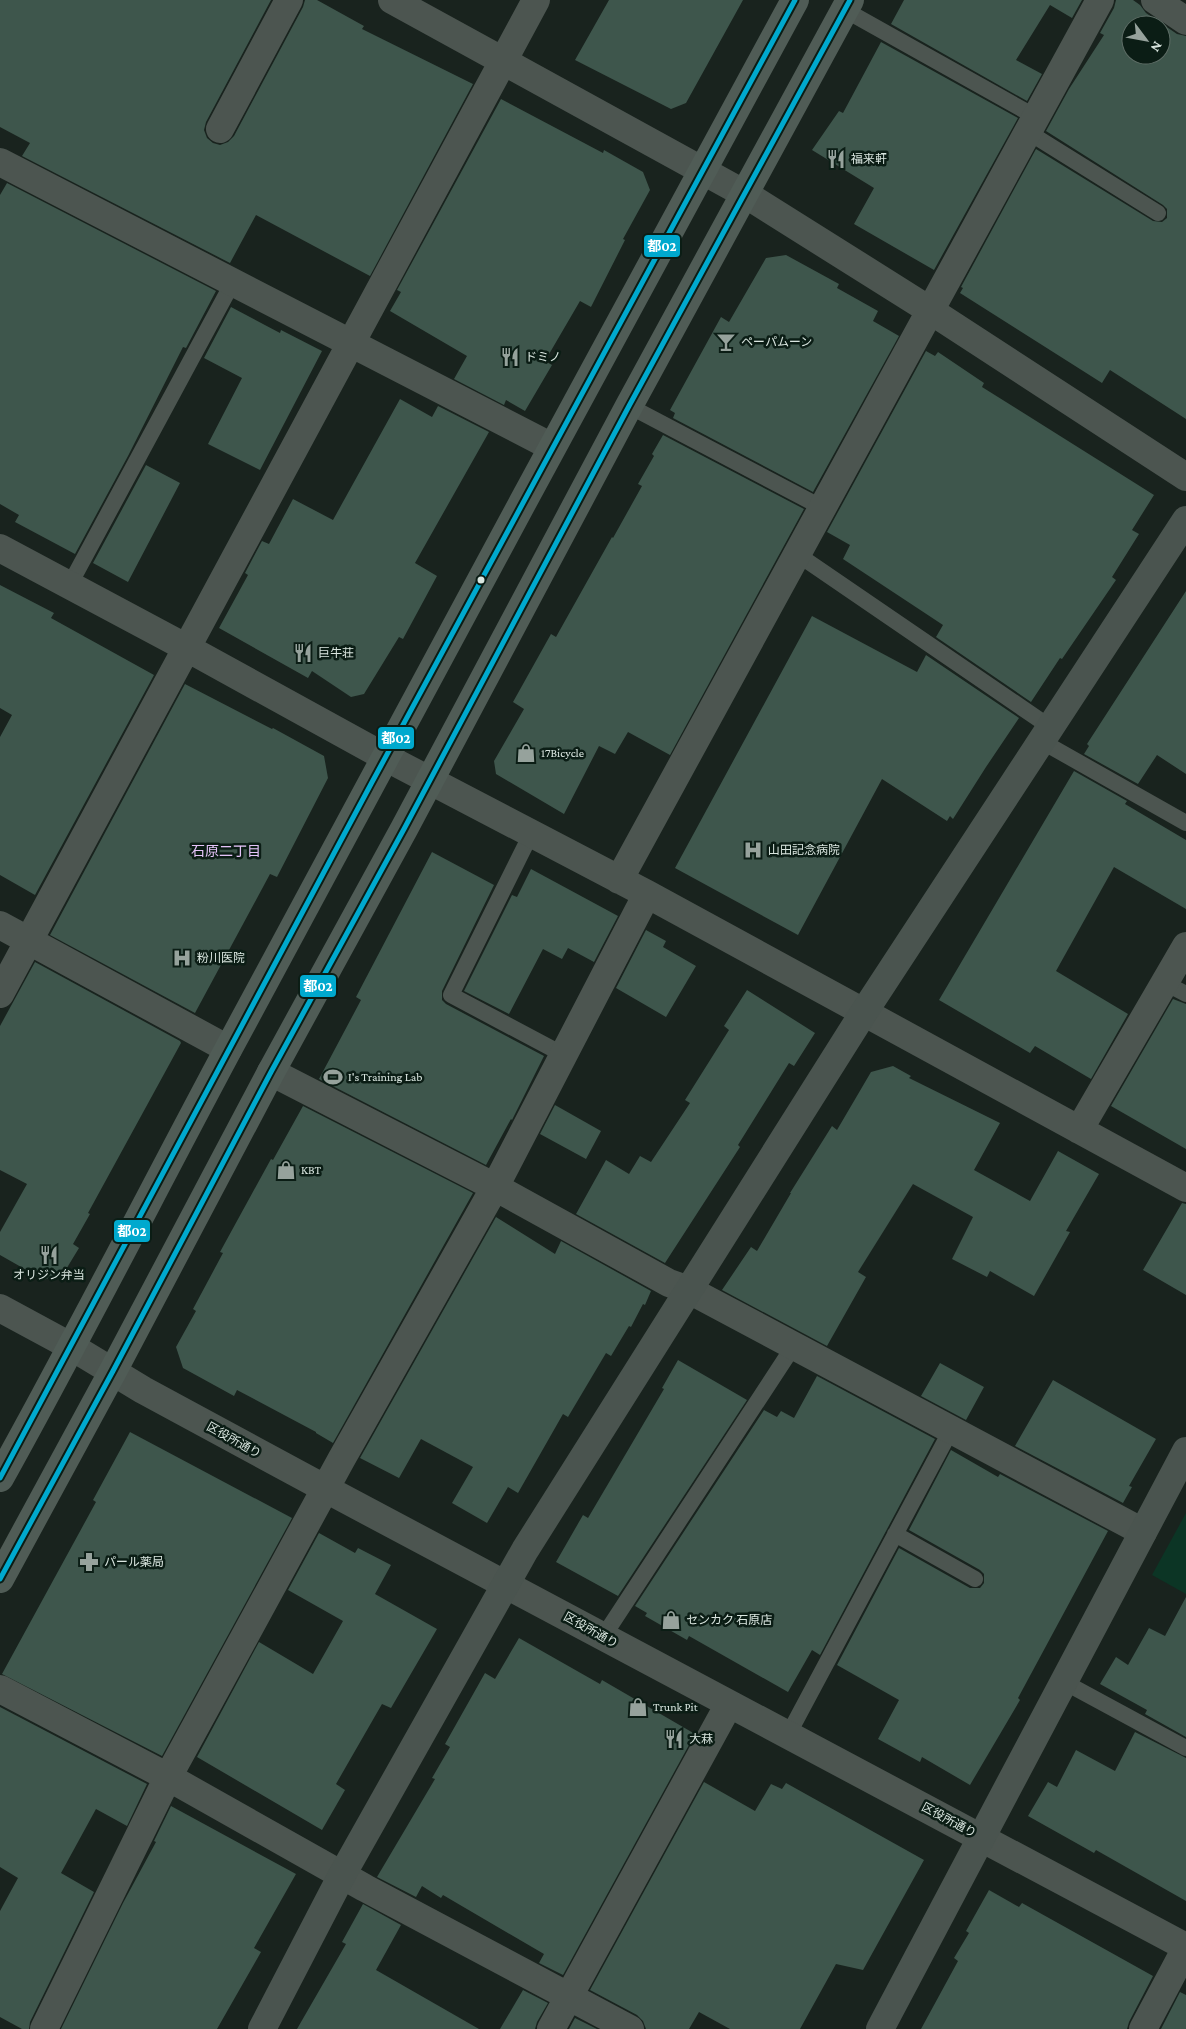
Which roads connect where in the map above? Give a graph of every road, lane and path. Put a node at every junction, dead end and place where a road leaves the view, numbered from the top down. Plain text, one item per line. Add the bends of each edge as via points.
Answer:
1 (289, 0) edge
2 (392, 0) edge
3 (536, 0) edge
4 (795, 0) edge
5 (1100, 0) edge
6 (1154, 0) edge
7 (848, 5) edge
8 (1186, 21) edge
9 (503, 60) junction
10 (1032, 125) junction
11 (220, 128) dead end
12 (0, 162) edge
13 (702, 171) junction
14 (745, 194) junction
15 (1158, 214) dead end
16 (233, 282) junction
17 (931, 312) junction
18 (351, 343) junction
19 (629, 406) junction
20 (552, 448) junction
21 (1186, 477) edge
22 (823, 508) junction
23 (1186, 520) edge
24 (0, 548) edge
25 (797, 554) junction
26 (69, 586) junction
27 (187, 648) junction
28 (1046, 734) junction
29 (385, 757) junction
30 (430, 780) junction
31 (1186, 823) edge
32 (531, 834) junction
33 (619, 880) junction
34 (647, 894) junction
35 (0, 925) edge
36 (29, 940) junction
37 (1186, 946) edge
38 (1175, 989) edge
39 (0, 994) edge
40 (864, 1012) junction
41 (228, 1049) junction
42 (564, 1055) junction
43 (271, 1072) junction
44 (1078, 1130) junction
45 (495, 1187) junction
46 (1186, 1188) edge
47 (689, 1290) junction
48 (0, 1308) edge
49 (72, 1347) junction
50 (793, 1347) junction
51 (113, 1371) junction
52 (951, 1430) junction
53 (1186, 1451) edge
54 (0, 1478) edge
55 (326, 1489) junction
56 (1143, 1532) junction
57 (895, 1534) junction
58 (0, 1579) edge
59 (975, 1580) dead end
60 (505, 1584) junction
61 (603, 1637) junction
62 (1064, 1682) junction
63 (0, 1689) edge
64 (729, 1704) junction
65 (788, 1735) junction
66 (1186, 1748) edge
67 (168, 1777) junction
68 (982, 1837) junction
69 (342, 1875) junction
70 (1186, 1948) edge
71 (568, 1995) junction
72 (44, 2029) edge
73 (262, 2029) edge
74 (551, 2029) edge
75 (630, 2029) edge
76 (880, 2029) edge
77 (1143, 2029) edge

1 - 11 street
2 - 9 street
3 - 9 street
4 - 13 main road
5 - 10 street
6 - 8 street
7 - 10 lane
7 - 14 main road
9 - 13 street
9 - 18 street
10 - 15 lane
10 - 17 street
12 - 16 street
13 - 14 street
13 - 20 main road
14 - 17 street
14 - 19 main road
16 - 18 street
16 - 26 lane
17 - 21 street
17 - 22 street
18 - 20 street
18 - 27 street
19 - 22 lane
19 - 30 main road
20 - 29 main road
22 - 25 street
23 - 28 street
24 - 26 street
25 - 28 lane
25 - 33 street
26 - 27 street
27 - 29 street
27 - 36 street
28 - 31 lane
28 - 40 street
29 - 30 street
29 - 41 main road
30 - 32 street
30 - 43 main road
32 - 33 street
32 - 42 lane via 451,995
33 - 34 street
34 - 40 street
34 - 42 street
35 - 36 street
36 - 39 street
36 - 41 street
37 - 38 street
38 - 44 street
40 - 44 street
40 - 47 street
41 - 49 main road
42 - 45 street
43 - 45 street
43 - 51 main road
44 - 46 street
45 - 47 street via 669,1283
45 - 55 street
47 - 50 street
47 - 60 street
48 - 49 street, 区役所通り
49 - 51 street, 区役所通り
49 - 54 main road
50 - 52 street
50 - 61 lane
51 - 55 street, 区役所通り
51 - 58 main road
52 - 56 street
52 - 57 lane
53 - 56 street
55 - 60 street, 区役所通り
55 - 67 street
56 - 62 street
57 - 59 lane
57 - 65 lane
60 - 61 street, 区役所通り
60 - 69 street
61 - 64 street, 区役所通り
62 - 66 lane
62 - 68 street
63 - 67 street
64 - 65 street, 区役所通り
64 - 71 street
65 - 68 street, 区役所通り
67 - 69 street
67 - 72 street
68 - 70 street, 区役所通り
68 - 76 street
69 - 71 street
69 - 73 street
70 - 77 street
71 - 74 street
71 - 75 street

